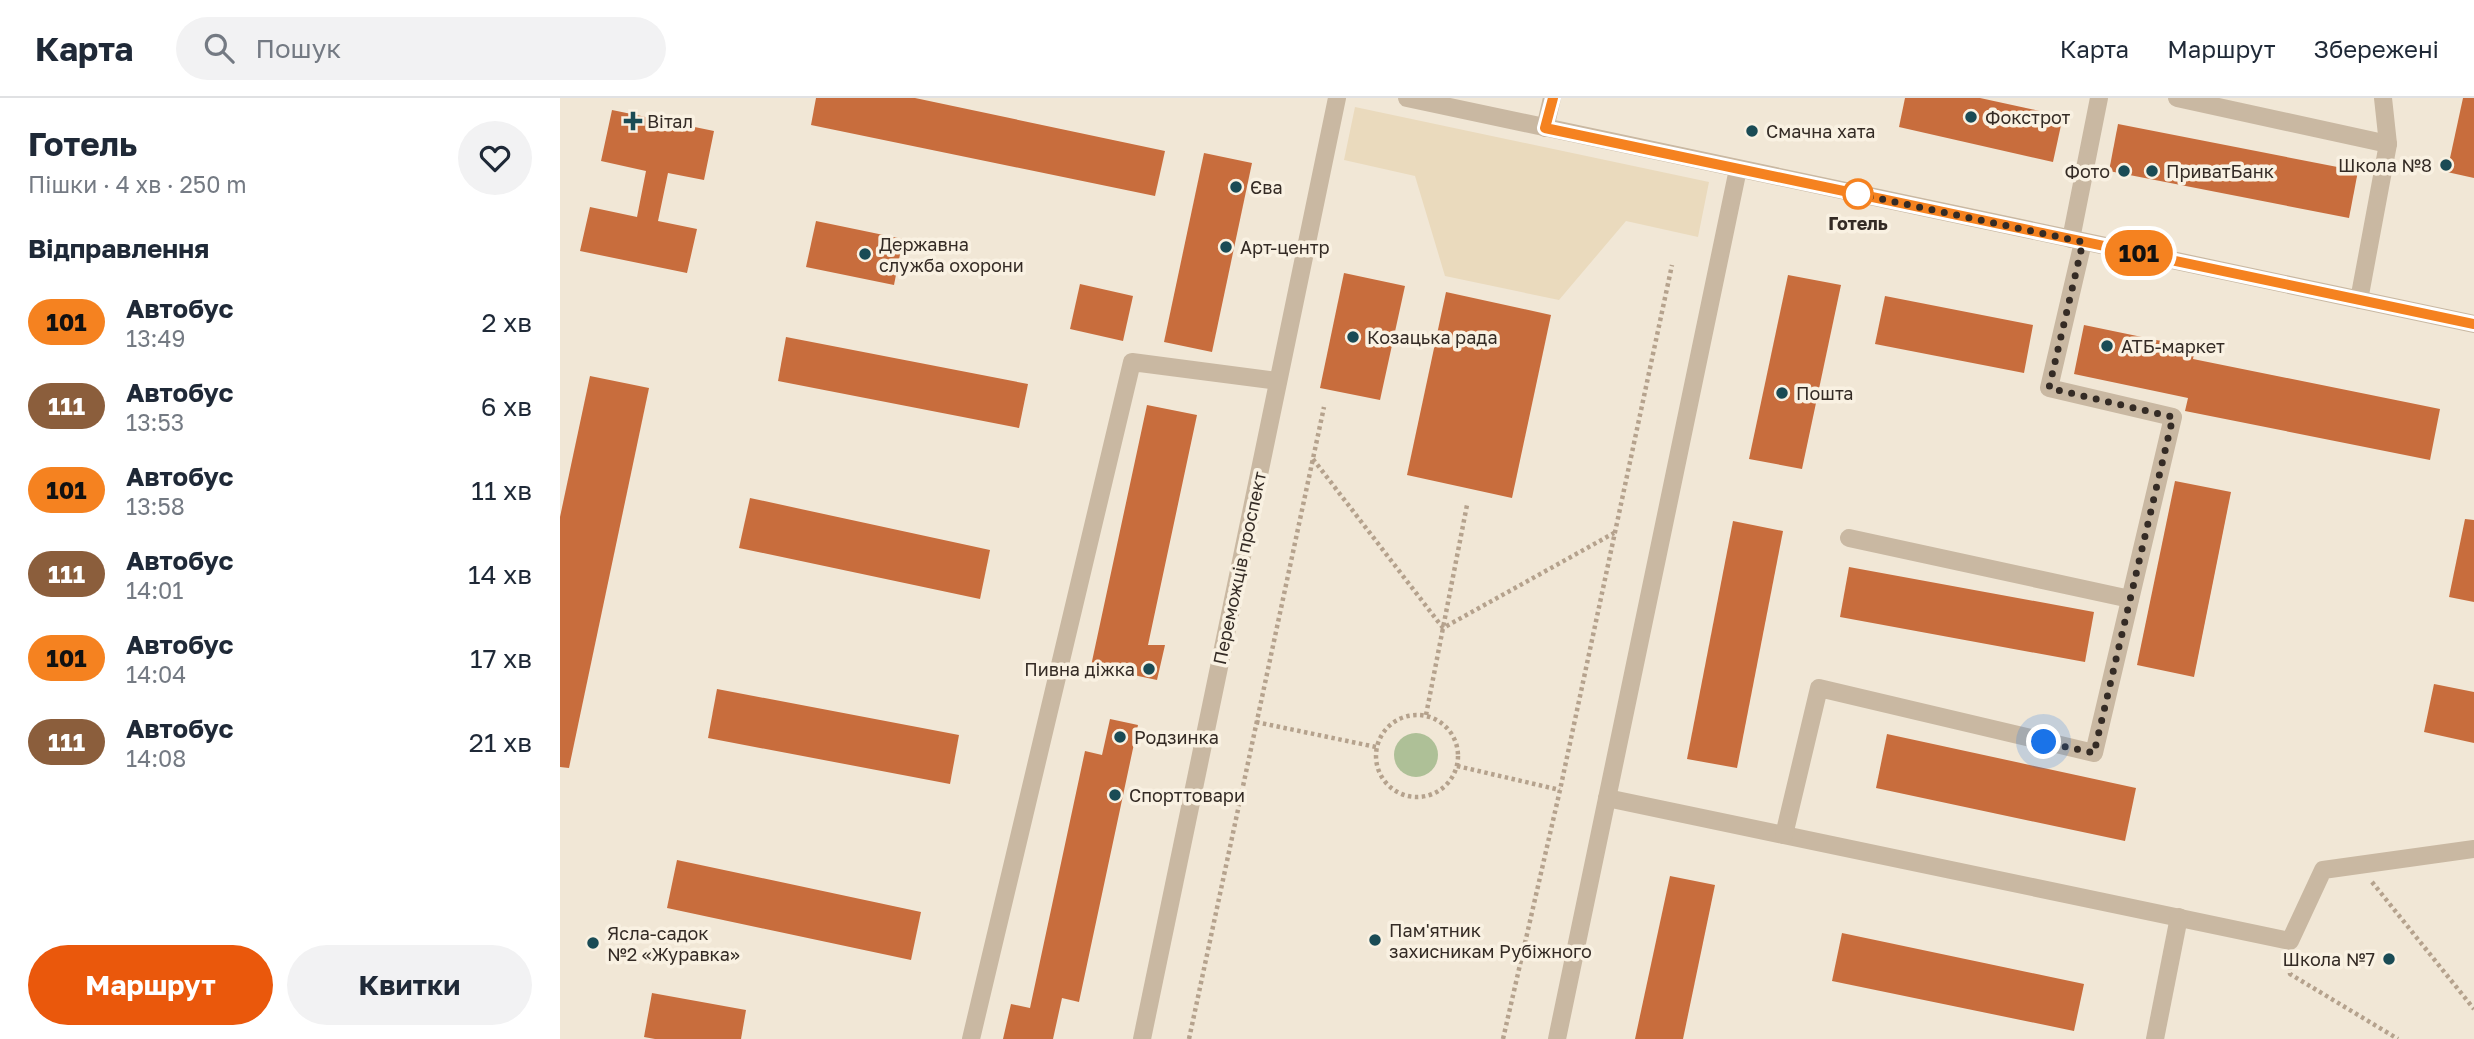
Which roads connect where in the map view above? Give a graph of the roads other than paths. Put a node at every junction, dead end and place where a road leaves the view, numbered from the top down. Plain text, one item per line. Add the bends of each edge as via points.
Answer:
1 (1337, 98) edge
2 (1408, 98) edge
3 (1552, 98) edge
4 (2099, 98) edge
5 (2178, 98) edge
6 (2383, 98) edge
7 (1545, 128) junction
8 (2388, 144) junction
9 (1738, 169) junction
10 (2077, 240) junction
11 (2359, 300) junction
12 (2474, 324) edge
13 (1278, 381) junction
14 (1849, 538) dead end
15 (2130, 599) junction
16 (1607, 798) junction
17 (1784, 835) junction
18 (2474, 849) edge
19 (2179, 917) junction
20 (971, 1039) edge
21 (1142, 1039) edge
22 (1557, 1039) edge
23 (2155, 1039) edge

1 - 13 street, Переможців проспект
2 - 7 street
3 - 7 street
4 - 10 street
5 - 8 street
6 - 8 street
7 - 9 street
8 - 11 street
9 - 10 street
9 - 16 street
10 - 11 street
10 - 15 street via 2049,388 2173,417
11 - 12 street
13 - 20 street via 1132,362
13 - 21 street, Переможців проспект
14 - 15 street
15 - 17 street via 2094,753 1819,688
16 - 17 street
16 - 22 street
17 - 19 street
18 - 19 street via 2323,870 2290,941
19 - 23 street

